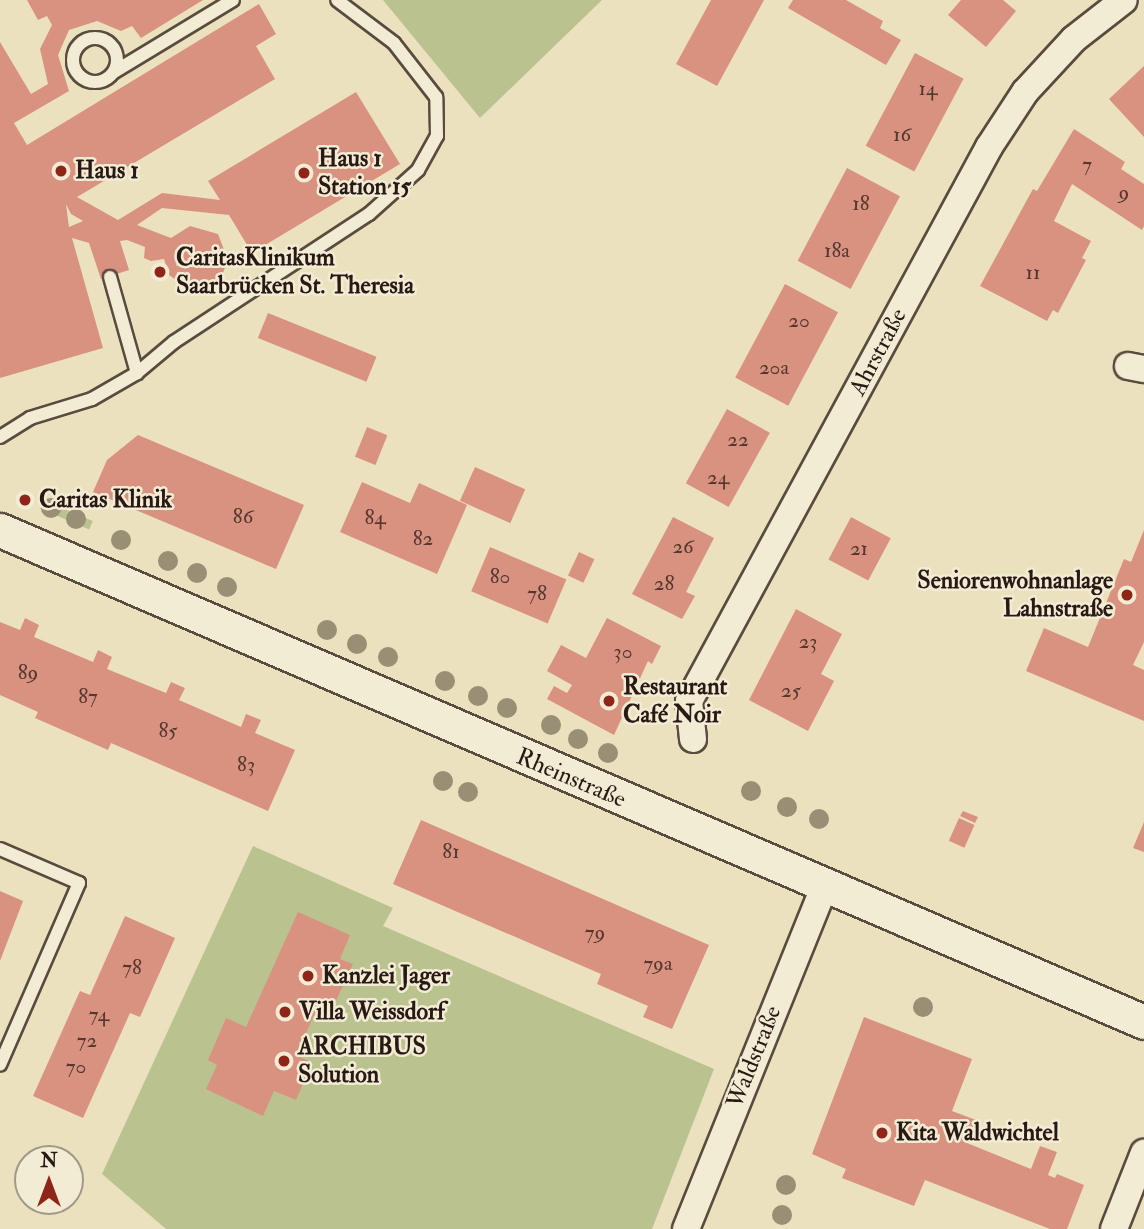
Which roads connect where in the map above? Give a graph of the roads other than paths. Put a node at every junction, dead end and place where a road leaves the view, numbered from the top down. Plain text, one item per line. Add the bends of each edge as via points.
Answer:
1 (233, 0) edge
2 (337, 0) edge
3 (1124, 0) edge
4 (116, 51) junction
5 (143, 55) junction
6 (114, 72) junction
7 (110, 276) dead end
8 (137, 373) junction
9 (0, 437) edge
10 (0, 530) edge
11 (693, 739) dead end
12 (0, 849) edge
13 (824, 887) junction
14 (1144, 1022) edge
15 (0, 1065) edge
16 (1144, 1153) edge
17 (1144, 1213) edge
18 (1116, 1224) edge
19 (686, 1229) edge

1 - 5 lane
2 - 8 lane via 394,43 436,97 436,136 430,148 418,170 369,214 174,342
3 - 11 street, Ahrstraße via 1074,39 1033,83 989,147 690,701
4 - 5 lane
4 - 6 lane
4 - 6 lane via 106,40 91,38 78,45 72,59 76,73 88,82 103,81
5 - 6 lane
7 - 8 lane
8 - 9 lane via 92,399 30,418
10 - 13 street, Rheinstraße
12 - 15 lane via 79,883
13 - 14 street, Rheinstraße
13 - 19 street, Waldstraße
16 - 18 street
17 - 18 street

